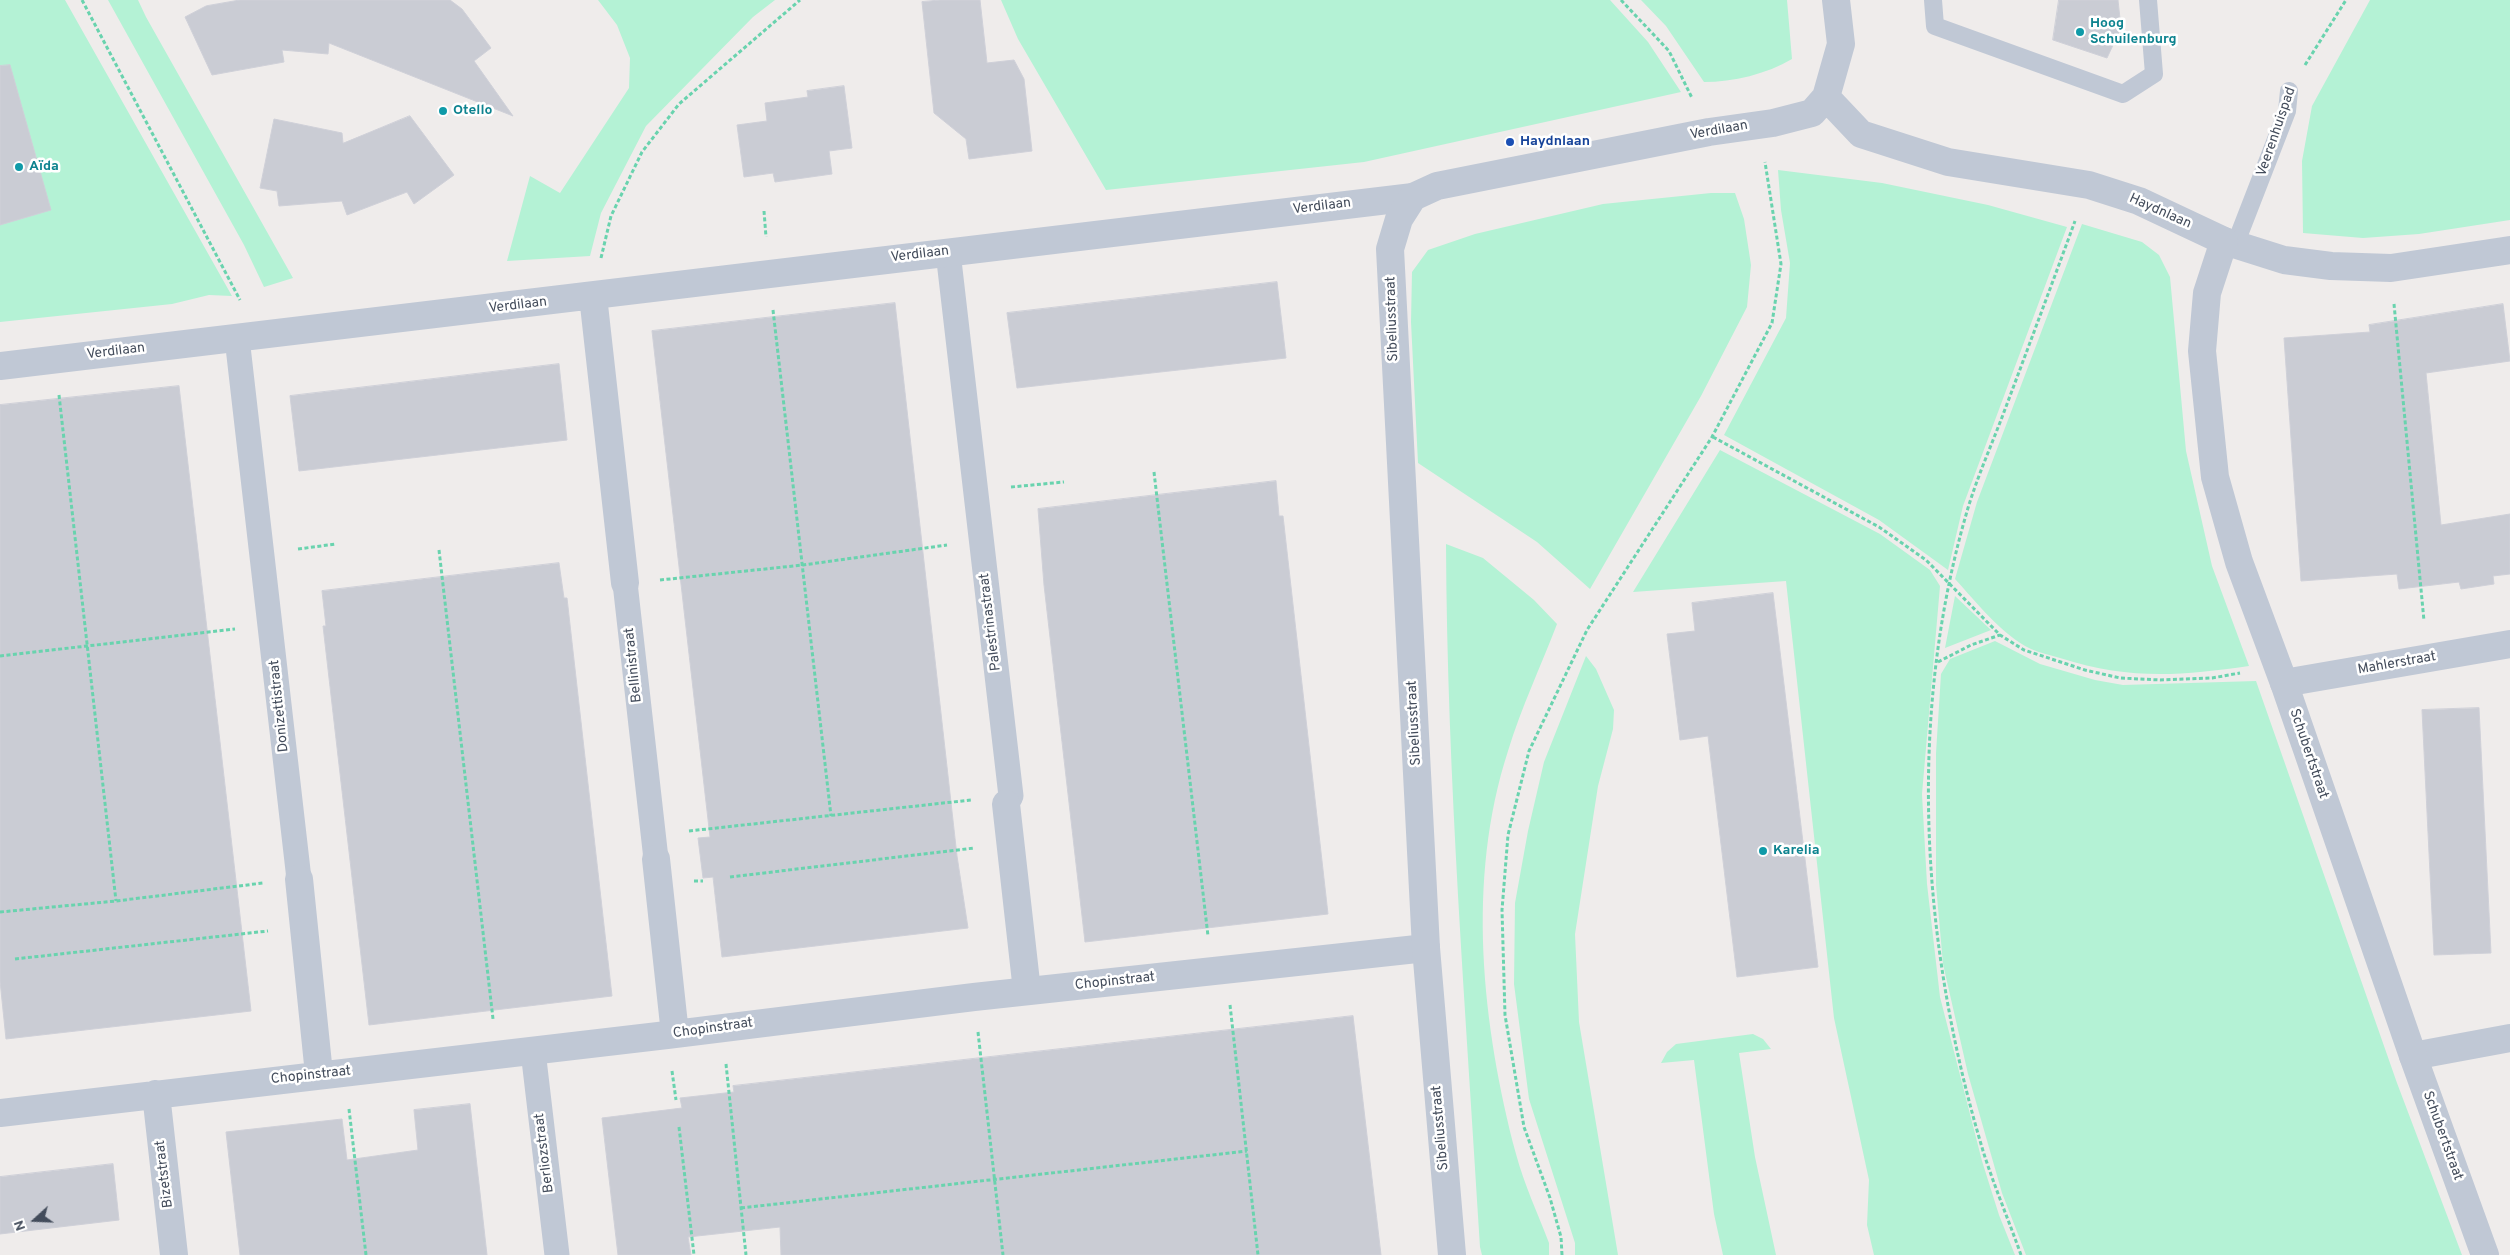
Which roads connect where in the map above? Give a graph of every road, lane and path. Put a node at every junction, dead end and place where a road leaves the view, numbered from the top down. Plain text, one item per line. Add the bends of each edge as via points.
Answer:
1 (82, 0) edge
2 (800, 0) edge
3 (1621, 0) edge
4 (1836, 0) edge
5 (1933, 0) edge
6 (2148, 0) edge
7 (2346, 0) edge
8 (2289, 91) joint
9 (1826, 97) junction
10 (1759, 124) junction
11 (1709, 132) junction
12 (2089, 185) junction
13 (1413, 197) junction
14 (2229, 243) junction
15 (2510, 250) edge
16 (948, 252) junction
17 (2391, 268) junction
18 (769, 275) junction
19 (593, 296) junction
20 (248, 336) junction
21 (55, 360) junction
22 (0, 366) edge
23 (1712, 437) junction
24 (1154, 472) dead end
25 (1064, 482) dead end
26 (976, 491) junction
27 (982, 540) junction
28 (439, 550) dead end
29 (803, 565) junction
30 (1950, 582) junction
31 (625, 583) junction
32 (271, 625) junction
33 (2000, 635) junction
34 (2510, 644) edge
35 (88, 645) junction
36 (0, 656) edge
37 (2427, 658) junction
38 (1938, 662) junction
39 (2281, 675) junction
40 (1009, 800) junction
41 (831, 816) junction
42 (1010, 844) junction
43 (654, 847) junction
44 (730, 877) dead end
45 (299, 879) junction
46 (116, 902) junction
47 (0, 912) edge
48 (303, 928) junction
49 (1426, 948) junction
50 (15, 959) dead end
51 (1219, 970) junction
52 (1027, 991) junction
53 (974, 997) junction
54 (722, 1028) junction
55 (675, 1034) junction
56 (2510, 1038) edge
57 (533, 1051) junction
58 (497, 1055) junction
59 (2413, 1056) junction
60 (332, 1073) junction
61 (156, 1094) junction
62 (0, 1113) edge
63 (679, 1127) dead end
64 (1247, 1151) junction
65 (994, 1179) junction
66 (741, 1208) junction
67 (174, 1255) edge
68 (366, 1255) edge
69 (557, 1255) edge
70 (694, 1255) edge
71 (746, 1255) edge
72 (1003, 1255) edge
73 (1258, 1255) edge
74 (1452, 1255) edge
75 (1562, 1255) edge
76 (2021, 1255) edge
77 (2484, 1255) edge

1 - 20 path
2 - 19 path via 679,104 642,152 610,216
3 - 11 path via 1670,51
4 - 9 street via 1841,44
5 - 6 lane via 1935,26 2123,94 2154,74
7 - 8 path, Veerenhuispad
8 - 14 lane, Veerenhuispad via 2287,111
9 - 10 street, Verdilaan via 1812,113
9 - 12 street, Haydnlaan via 1861,134 1948,162
10 - 11 street, Verdilaan
10 - 23 path via 1780,264 1772,322
11 - 13 street, Verdilaan via 1437,186
12 - 14 street, Haydnlaan via 2139,201
12 - 30 path via 1969,507
13 - 16 street, Verdilaan
13 - 49 street, Sibeliusstraat via 1399,218 1390,249
14 - 17 street, Haydnlaan via 2284,260
14 - 39 street, Schubertstraat via 2207,293 2202,351 2215,477 2239,562
15 - 17 street, Haydnlaan
16 - 18 street, Verdilaan
16 - 26 street, Palestrinastraat
17 - 37 path
18 - 19 street, Verdilaan
18 - 29 path
19 - 20 street, Verdilaan
19 - 31 street, Bellinistraat
20 - 21 street, Verdilaan
20 - 32 street, Donizettistraat
21 - 22 street, Verdilaan
21 - 35 path
23 - 30 path via 1879,527 1926,560
23 - 75 path via 1587,630 1530,751 1508,835 1502,910 1505,1015 1524,1127 1562,1237
24 - 51 path
25 - 26 path
26 - 27 street, Palestrinastraat
27 - 29 path
27 - 40 street, Palestrinastraat
28 - 58 path
29 - 31 path
29 - 41 path
30 - 33 path
30 - 38 path
31 - 43 street, Bellinistraat
32 - 35 path
32 - 45 street, Donizettistraat
33 - 38 path
33 - 39 path via 2024,650 2120,678 2160,680
34 - 37 street, Mahlerstraat
35 - 36 path
35 - 46 path
37 - 39 street, Mahlerstraat
38 - 76 path via 1928,763 1935,929 1966,1087 1984,1155
39 - 59 street, Schubertstraat
40 - 41 path
40 - 42 street, Palestrinastraat
41 - 43 path
42 - 44 path
42 - 52 street, Palestrinastraat
43 - 55 street, Bellinistraat
45 - 46 path
45 - 48 street, Donizettistraat
46 - 47 path
48 - 50 path
48 - 60 street, Donizettistraat
49 - 51 street, Chopinstraat
49 - 74 street, Sibeliusstraat
51 - 52 street, Chopinstraat
51 - 64 path
52 - 53 street, Chopinstraat
53 - 54 street, Chopinstraat
53 - 65 path
54 - 55 street, Chopinstraat
54 - 66 path
55 - 57 street, Chopinstraat
56 - 59 street
57 - 58 street, Chopinstraat
57 - 69 street, Berliozstraat
58 - 60 street, Chopinstraat
59 - 77 street, Schubertstraat
60 - 61 street, Chopinstraat
60 - 68 path
61 - 62 street, Chopinstraat
61 - 67 street, Bizetstraat
63 - 70 path
64 - 65 path
64 - 73 path
65 - 66 path
65 - 72 path
66 - 71 path

